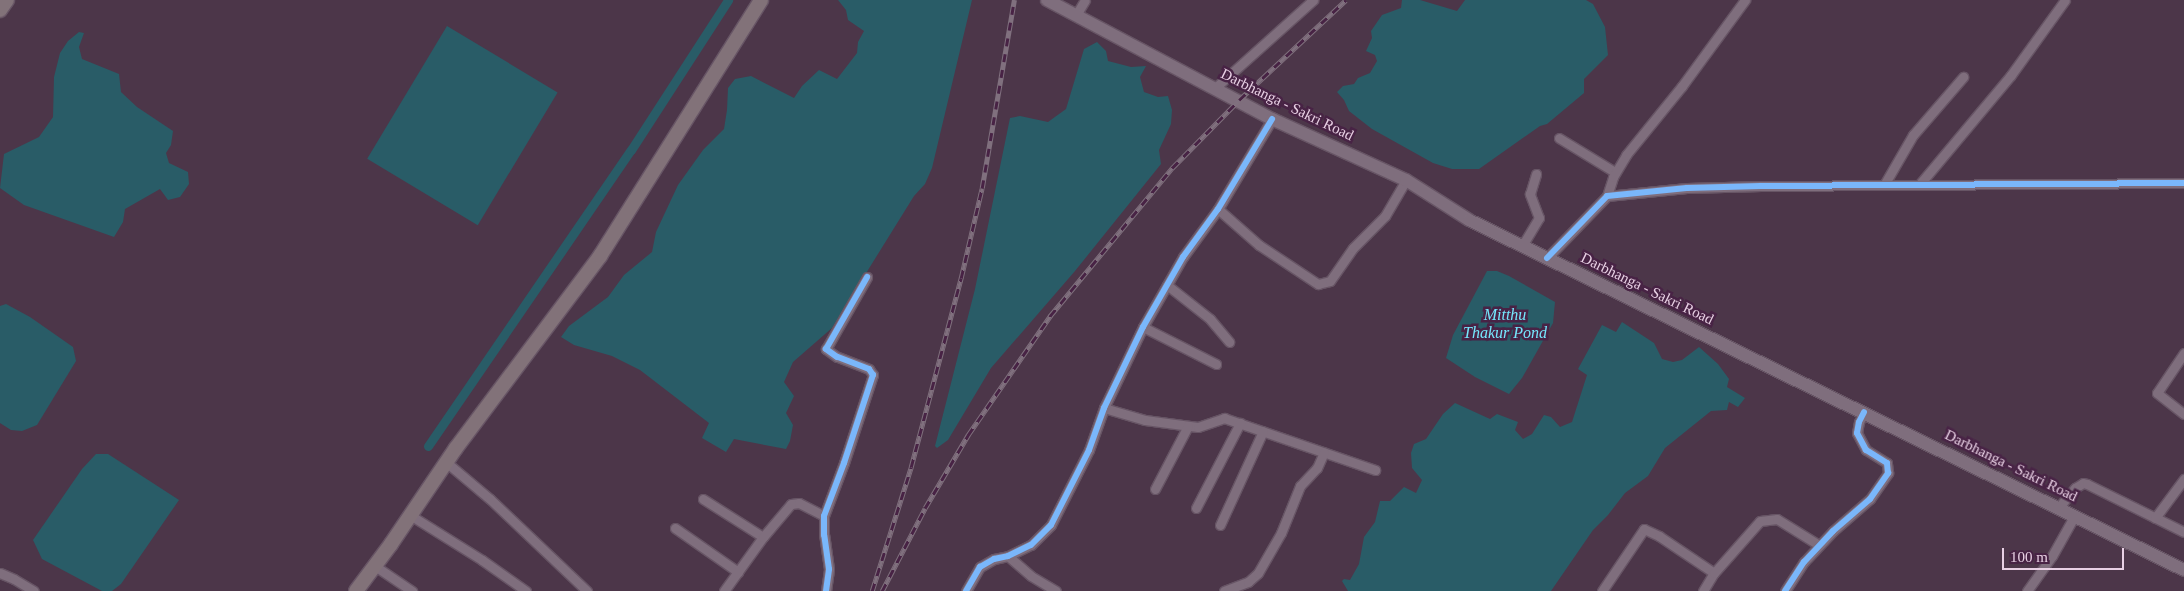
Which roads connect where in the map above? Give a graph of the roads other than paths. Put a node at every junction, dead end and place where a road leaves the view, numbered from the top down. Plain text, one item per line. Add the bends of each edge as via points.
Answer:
1 (7, 0) edge
2 (761, 0) edge
3 (1047, 0) edge
4 (1085, 0) edge
5 (1313, 0) edge
6 (1745, 0) edge
7 (2065, 0) edge
8 (0, 10) edge
9 (1076, 15) junction
10 (1963, 77) dead end
11 (1215, 88) junction
12 (1272, 119) junction
13 (1559, 138) dead end
14 (1615, 172) junction
15 (1536, 174) dead end
16 (1406, 180) junction
17 (2184, 183) edge
18 (1884, 185) junction
19 (1919, 185) junction
20 (1607, 196) junction
21 (1218, 209) junction
22 (1522, 246) junction
23 (1547, 258) junction
24 (867, 277) dead end
25 (1167, 285) junction
26 (1144, 327) junction
27 (1229, 342) dead end
28 (2184, 353) edge
29 (1216, 364) dead end
30 (1104, 408) junction
31 (1864, 412) junction
32 (2184, 414) edge
33 (1240, 423) junction
34 (1188, 426) junction
35 (1263, 431) junction
36 (1324, 452) junction
37 (446, 462) junction
38 (1375, 470) dead end
39 (2184, 479) edge
40 (1156, 489) dead end
41 (703, 499) dead end
42 (2058, 507) junction
43 (1196, 508) dead end
44 (410, 515) junction
45 (2075, 515) junction
46 (824, 516) junction
47 (2155, 518) junction
48 (1220, 525) dead end
49 (675, 528) dead end
50 (2184, 532) edge
51 (763, 537) junction
52 (1819, 545) junction
53 (1008, 556) junction
54 (375, 566) junction
55 (2184, 570) edge
56 (738, 572) junction
57 (0, 574) edge
58 (1714, 574) junction
59 (582, 589) edge
60 (34, 591) edge
61 (356, 591) edge
62 (411, 591) edge
63 (526, 591) edge
64 (724, 591) edge
65 (826, 591) edge
66 (966, 591) edge
67 (1056, 591) edge
68 (1224, 591) edge
69 (1602, 591) edge
70 (1703, 591) edge
71 (1785, 591) edge
72 (2027, 591) edge

1 - 8 main road
2 - 37 main road via 600,256
3 - 9 main road, Darbhanga - Sakri Road
4 - 9 street
5 - 11 street
6 - 14 street
7 - 19 street via 2010,75
9 - 11 main road, Darbhanga - Sakri Road
10 - 18 street via 1913,135
11 - 12 main road, Darbhanga - Sakri Road
12 - 16 main road, Darbhanga - Sakri Road
12 - 21 street
13 - 14 street
14 - 20 street
15 - 22 street via 1530,194 1539,218
16 - 21 street via 1385,216 1353,248 1330,281 1318,284 1258,245
16 - 22 main road, Darbhanga - Sakri Road via 1469,220
17 - 19 street
18 - 19 street
18 - 20 street via 1733,186
20 - 23 street
21 - 25 street
22 - 23 main road, Darbhanga - Sakri Road
23 - 31 main road, Darbhanga - Sakri Road
24 - 46 street via 826,346 829,353 869,369 873,374
25 - 26 street
25 - 27 street via 1210,319
26 - 29 street
26 - 30 street
28 - 32 street via 2157,393
30 - 34 street via 1145,420
30 - 53 street via 1088,450 1051,525 1031,545
31 - 42 main road, Darbhanga - Sakri Road
31 - 52 street via 1857,433 1866,450 1887,463 1888,473 1870,499
33 - 34 street via 1220,417 1204,426
33 - 35 street
33 - 43 street
34 - 40 street
35 - 36 street
35 - 48 street
36 - 38 street
36 - 68 street via 1317,468 1300,486 1281,533 1258,573 1248,582
37 - 44 main road
37 - 59 street via 490,499
39 - 47 street
41 - 51 street
42 - 45 main road, Darbhanga - Sakri Road
42 - 47 street via 2083,483
44 - 54 main road
44 - 63 street
45 - 55 main road, Darbhanga - Sakri Road
45 - 72 street
46 - 51 street via 794,502
46 - 65 street via 829,570
47 - 50 street
49 - 56 street
51 - 56 street
52 - 58 street via 1777,519 1760,521
52 - 71 street
53 - 66 street via 994,558 980,567
53 - 67 street via 1031,576
54 - 61 main road
54 - 62 street
56 - 64 street
57 - 60 street
58 - 69 street via 1644,529
58 - 70 street

